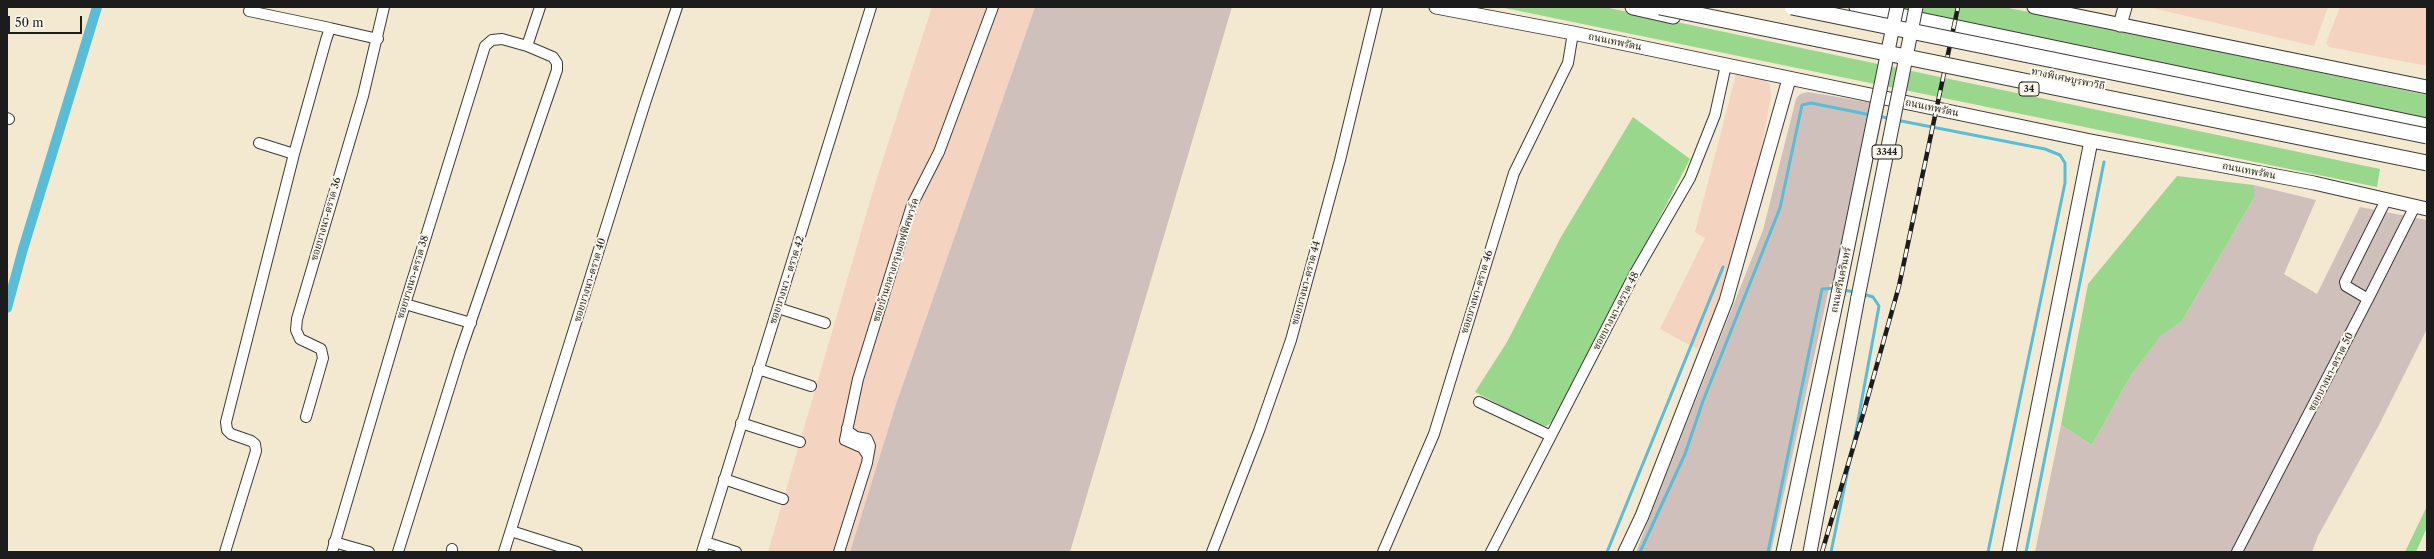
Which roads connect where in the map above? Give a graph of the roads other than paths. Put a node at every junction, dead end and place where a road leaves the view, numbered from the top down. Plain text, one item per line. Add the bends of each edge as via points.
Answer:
1 (384, 7) edge
2 (540, 7) edge
3 (677, 7) edge
4 (871, 7) edge
5 (993, 7) edge
6 (1377, 7) edge
7 (1436, 7) edge
8 (1632, 7) edge
9 (1660, 7) edge
10 (1709, 7) edge
11 (1792, 7) edge
12 (1857, 7) edge
13 (1897, 7) edge
14 (1916, 7) edge
15 (2034, 7) edge
16 (2125, 7) edge
17 (249, 11) dead end
18 (2120, 25) junction
19 (330, 28) junction
20 (1573, 33) junction
21 (378, 38) junction
22 (526, 46) junction
23 (1726, 65) junction
24 (1789, 79) junction
25 (2427, 87) edge
26 (2427, 126) edge
27 (2427, 136) edge
28 (2091, 141) junction
29 (259, 143) dead end
30 (2427, 153) edge
31 (294, 154) junction
32 (2427, 163) edge
33 (2427, 168) edge
34 (2386, 200) junction
35 (2421, 207) edge
36 (2368, 299) junction
37 (405, 304) junction
38 (778, 308) junction
39 (471, 323) junction
40 (825, 323) dead end
41 (758, 369) junction
42 (811, 386) dead end
43 (1478, 402) dead end
44 (306, 417) dead end
45 (741, 423) junction
46 (1550, 436) junction
47 (800, 442) dead end
48 (724, 479) junction
49 (783, 499) dead end
50 (511, 531) junction
51 (334, 542) junction
52 (704, 547) edge
53 (224, 552) edge
54 (332, 552) edge
55 (369, 552) edge
56 (398, 552) edge
57 (504, 552) edge
58 (577, 552) edge
59 (736, 552) edge
60 (840, 552) edge
61 (1212, 552) edge
62 (1383, 552) edge
63 (1491, 552) edge
64 (1625, 552) edge
65 (1783, 552) edge
66 (1810, 552) edge
67 (2009, 552) edge
68 (2237, 552) edge

1 - 21 street, ซอยบางนา-ตราด 36
2 - 22 street
3 - 50 street, ซอยบางนา-ตราด 40
4 - 38 street, ซอยบางนา - ตราด 42
5 - 60 street, ซอยบ้านกลางกรุงออฟฟิศพาร์ค via 939,152 912,205 858,379 847,428 849,432 870,442
6 - 61 street, ซอยบางนา-ตราด 44 via 1340,160 1291,340
7 - 20 main road, ถนนเทพรัตน
8 - 33 highway, 34
9 - 32 highway, bridge
10 - 30 highway, ทางพิเศษบูรพาวิถี, bridge
11 - 27 highway, ทางพิเศษบูรพาวิถี, bridge
12 - 26 highway
13 - 65 main road, ถนนศรีนครินทร์ / 3344, bridge
14 - 66 main road, ถนนศรีนครินทร์ / 3344, bridge
15 - 18 main road
16 - 18 main road
17 - 19 street
18 - 25 main road
19 - 21 street
19 - 31 street
20 - 23 main road, ถนนเทพรัตน
20 - 62 street, ซอยบางนา-ตราด 46 via 1568,63 1514,173 1434,434
21 - 44 street, ซอยบางนา-ตราด 36 via 297,319 296,330 300,339 321,349 323,358
22 - 37 street, ซอยบางนา-ตราด 38 via 502,39 492,40 485,46
22 - 39 street, ซอยบางนา-ตราด 38 via 553,57 557,63 557,70
23 - 24 main road, ถนนเทพรัตน
23 - 46 street, ซอยบางนา-ตราด 48 via 1715,115 1690,178 1634,275
24 - 28 main road, ถนนเทพรัตน
24 - 64 main road via 1726,301 1642,516
28 - 34 main road, ถนนเทพรัตน via 2314,183
28 - 67 main road
29 - 31 street
31 - 53 street via 226,422 227,430 231,434 255,444 256,451
34 - 35 main road, ถนนเทพรัตน
34 - 36 street via 2345,282 2346,286
35 - 36 street, ซอยบางนา-ตราด 50
36 - 68 street, ซอยบางนา-ตราด 50
37 - 39 street
37 - 51 street, ซอยบางนา-ตราด 38
38 - 40 street
38 - 41 street, ซอยบางนา - ตราด 42
39 - 56 street, ซอยบางนา-ตราด 38
41 - 42 street
41 - 45 street, ซอยบางนา - ตราด 42
43 - 46 street
45 - 47 street
45 - 48 street, ซอยบางนา - ตราด 42
46 - 63 street, ซอยบางนา-ตราด 48
48 - 49 street
48 - 52 street, ซอยบางนา - ตราด 42
50 - 57 street, ซอยบางนา-ตราด 40
50 - 58 street
51 - 54 street, ซอยบางนา-ตราด 38
51 - 55 street
52 - 59 street

